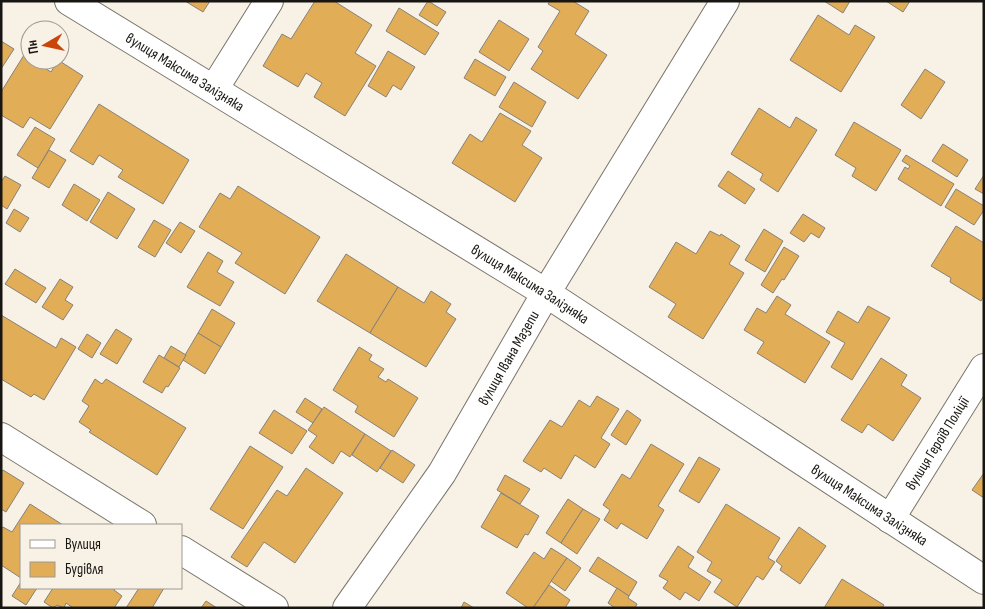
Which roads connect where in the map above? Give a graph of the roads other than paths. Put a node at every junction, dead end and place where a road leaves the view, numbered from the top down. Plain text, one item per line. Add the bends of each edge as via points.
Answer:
1 (69, 1) edge
2 (269, 1) edge
3 (726, 1) edge
4 (214, 89) junction
5 (546, 293) junction
6 (984, 368) edge
7 (1, 437) edge
8 (890, 519) junction
9 (140, 524) edge
10 (182, 551) edge
11 (984, 580) edge
12 (274, 608) edge
13 (347, 608) edge

1 - 4 street, вулиця Максима Залізняка
2 - 4 street
3 - 5 street, вулиця Івана Мазепи
4 - 5 street, вулиця Максима Залізняка
5 - 8 street, вулиця Максима Залізняка
5 - 13 street, вулиця Івана Мазепи via 442,473
6 - 8 street, вулиця Героїв Поліції
7 - 9 street
8 - 11 street, вулиця Максима Залізняка
10 - 12 street

